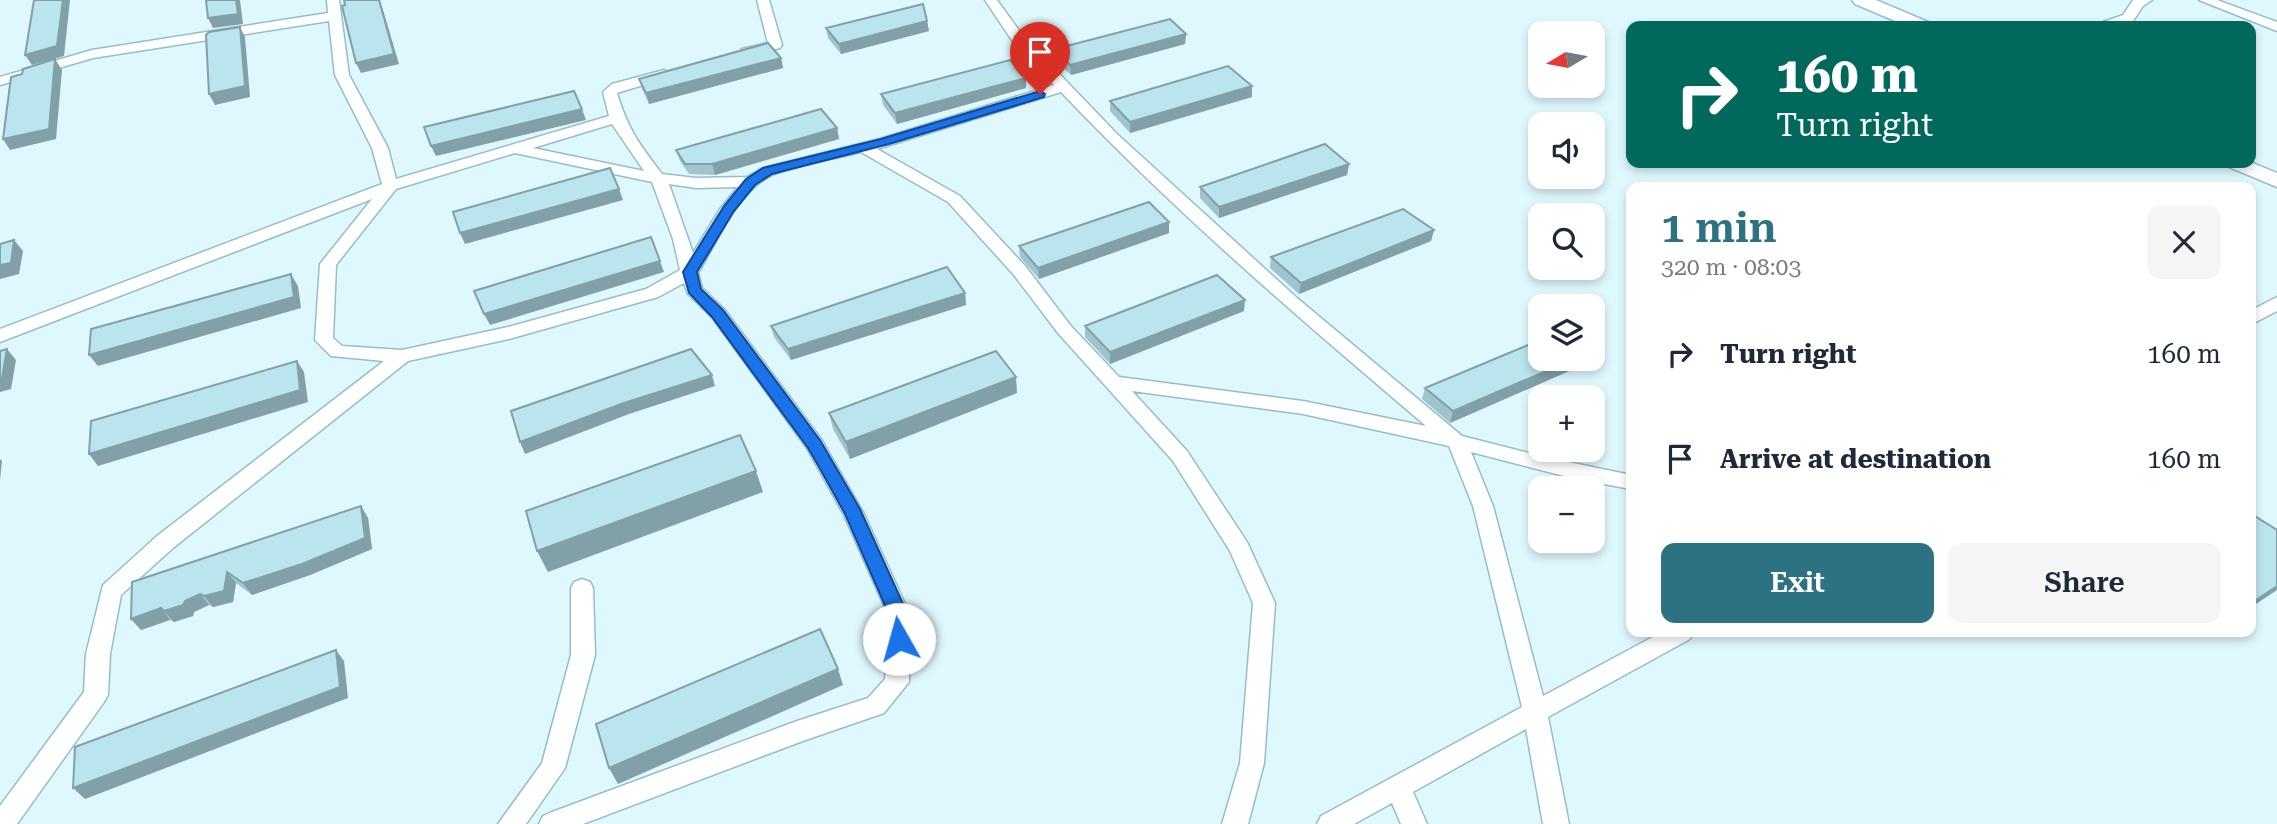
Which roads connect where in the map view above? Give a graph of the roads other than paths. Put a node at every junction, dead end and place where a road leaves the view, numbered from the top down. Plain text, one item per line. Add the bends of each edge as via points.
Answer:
1 (762, 0) edge
2 (991, 0) edge
3 (1861, 0) edge
4 (2146, 0) edge
5 (2205, 0) edge
6 (333, 8) edge
7 (1910, 21) edge
8 (2117, 21) edge
9 (2277, 27) edge
10 (736, 55) edge
11 (683, 69) edge
12 (0, 81) edge
13 (1063, 87) junction
14 (617, 118) junction
15 (863, 147) junction
16 (513, 149) junction
17 (2247, 168) edge
18 (657, 178) junction
19 (2277, 181) edge
20 (750, 182) junction
21 (390, 186) junction
22 (690, 272) junction
23 (2277, 303) edge
24 (2256, 315) edge
25 (0, 336) edge
26 (402, 356) junction
27 (1115, 383) junction
28 (1457, 442) junction
29 (1626, 481) edge
30 (582, 588) dead end
31 (1673, 637) edge
32 (1535, 710) junction
33 (1398, 786) junction
34 (2, 824) edge
35 (511, 824) edge
36 (552, 824) edge
37 (1235, 824) edge
38 (1330, 824) edge
39 (1414, 824) edge
40 (1556, 824) edge

1 - 10 street via 775,45
2 - 13 street via 1018,39
3 - 7 main road
4 - 8 street via 2138,3 2128,18
5 - 9 street
6 - 12 street via 224,36 92,54
6 - 21 street via 342,75 380,148
11 - 14 street via 610,92
13 - 15 street
13 - 28 street via 1291,302
14 - 16 street
14 - 18 street
15 - 20 street via 768,171
15 - 27 street via 954,199 1020,271 1063,330
16 - 18 street
16 - 21 street
17 - 19 main road
18 - 20 street
18 - 22 street
20 - 22 street
21 - 25 street
21 - 26 street via 328,264 324,340 337,352
22 - 26 street via 652,293 509,333
22 - 36 street via 694,290 718,313 814,444 854,514 900,617 897,682 876,706
23 - 24 street
26 - 34 street via 166,542 111,591 98,654 96,695
27 - 28 street via 1290,404
27 - 37 street via 1181,456 1239,548 1264,603 1252,763
28 - 29 street
28 - 32 street via 1483,506
30 - 35 street via 583,655 553,768
31 - 32 street
32 - 33 street
32 - 40 street
33 - 38 street
33 - 39 street

